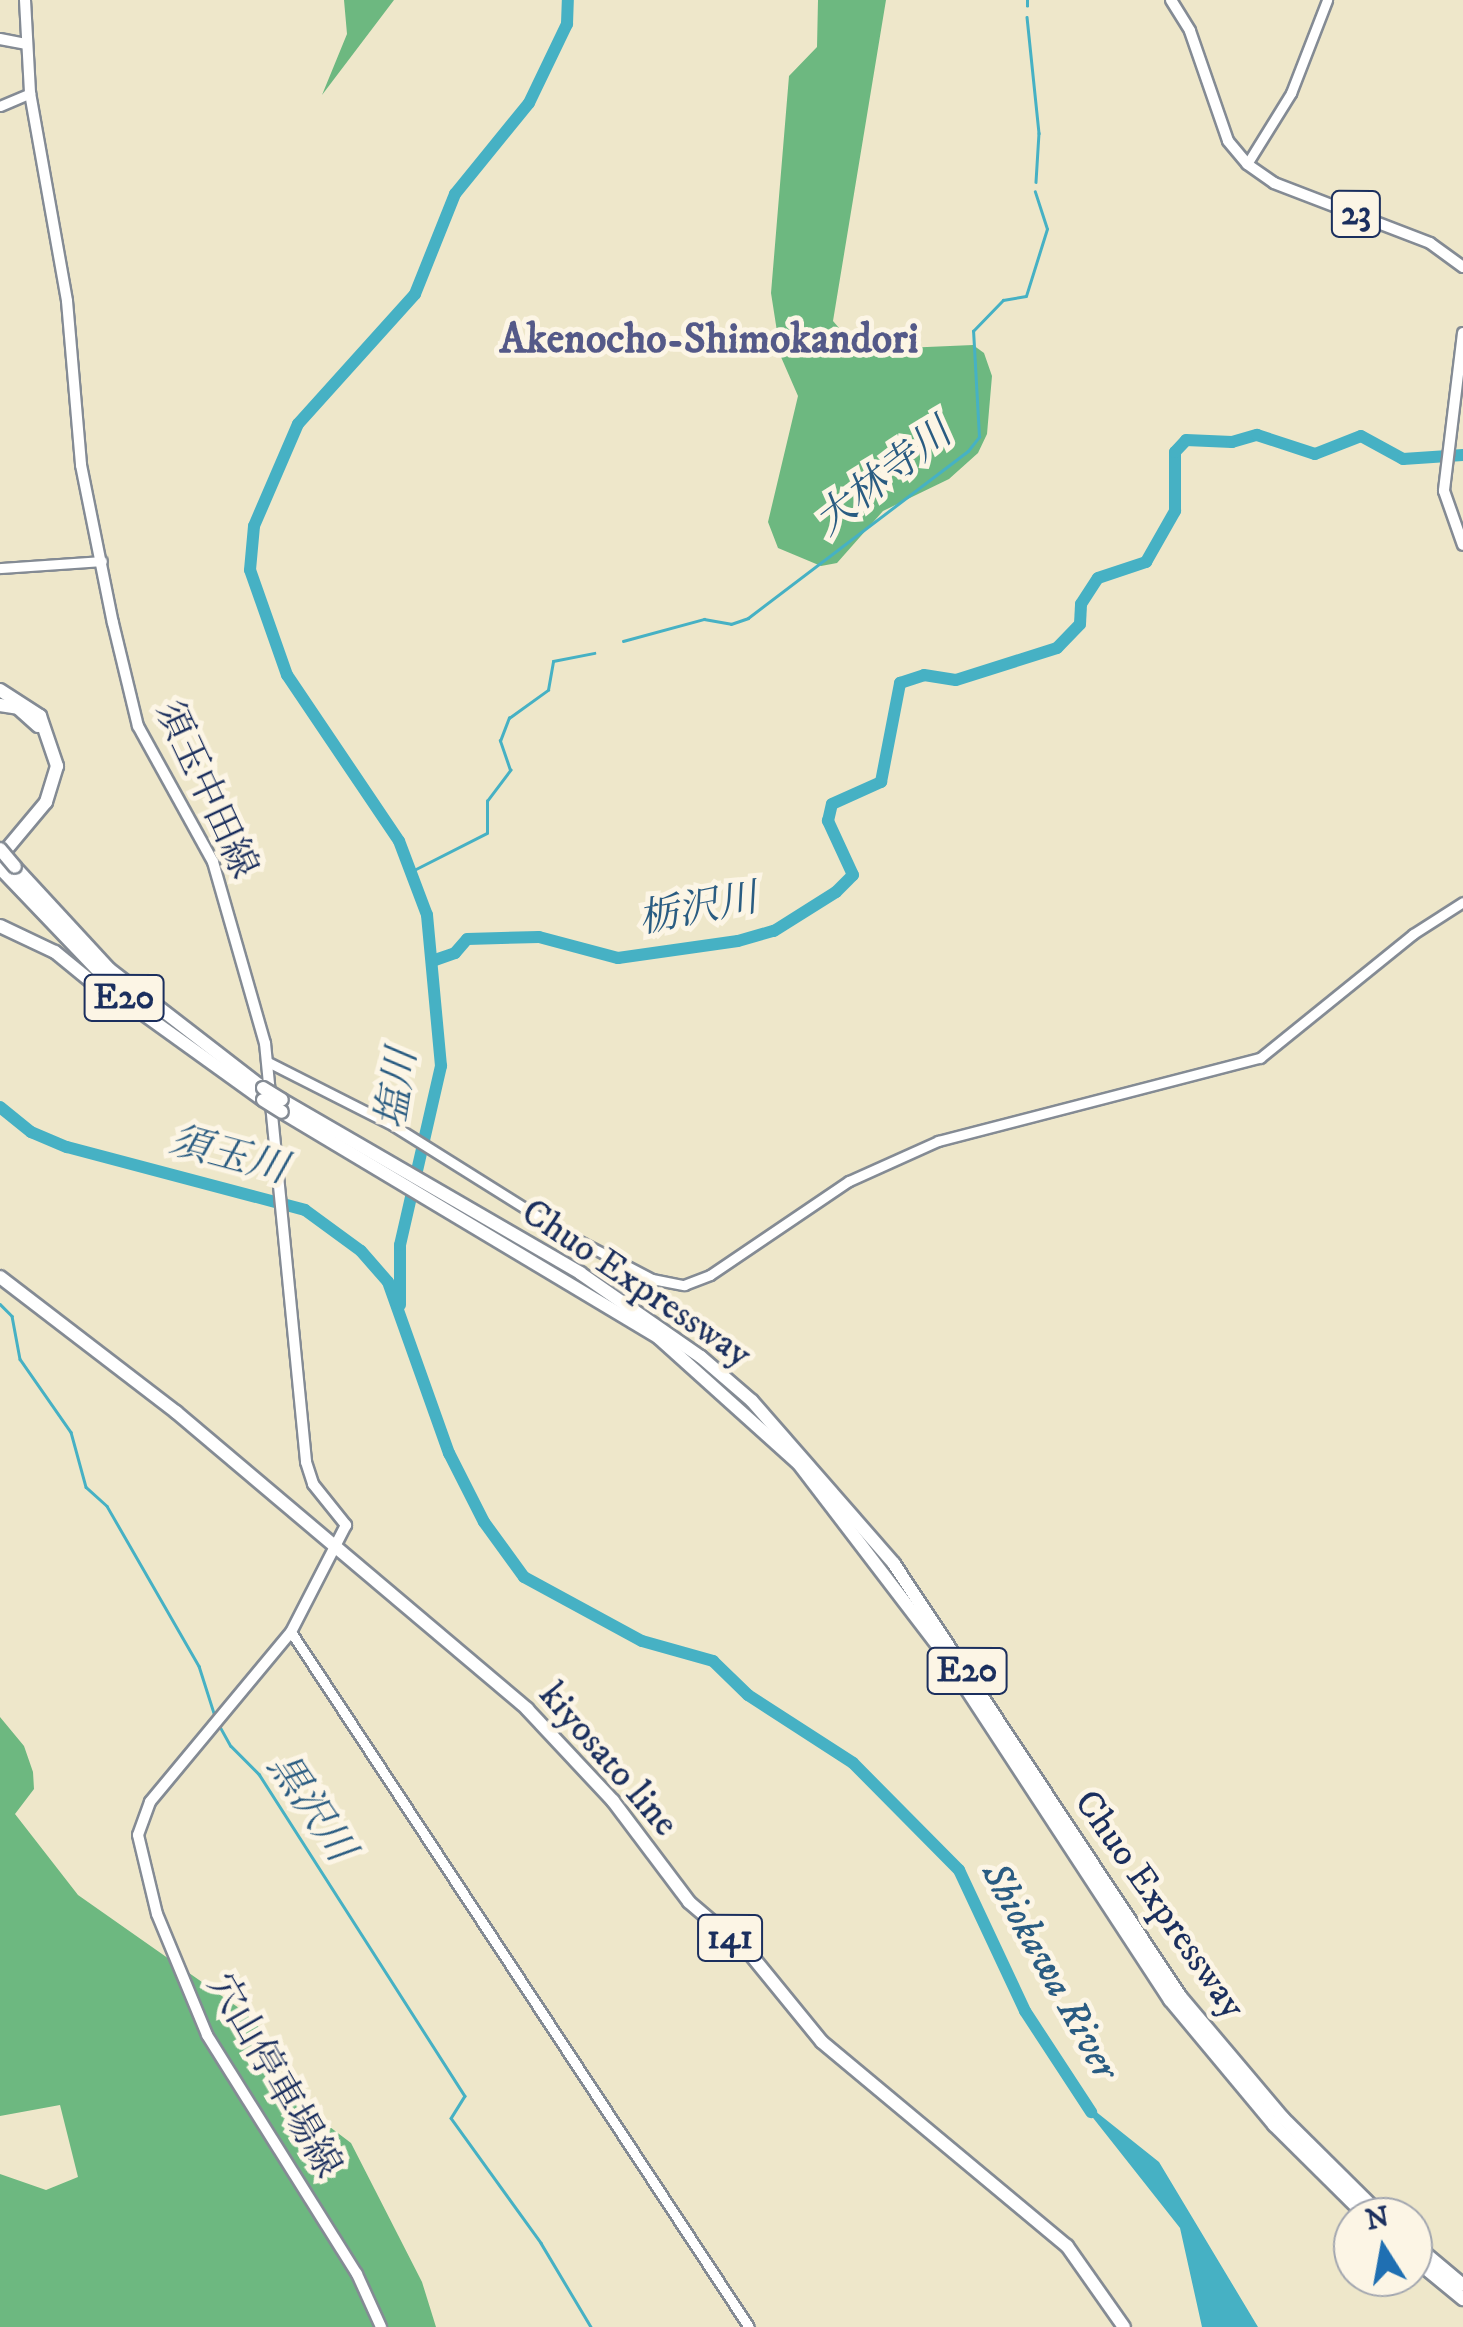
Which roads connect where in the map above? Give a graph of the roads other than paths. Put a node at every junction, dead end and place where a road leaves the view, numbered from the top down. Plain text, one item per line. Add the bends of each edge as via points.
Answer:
1 (26, 0) edge
2 (1171, 0) edge
3 (1327, 0) edge
4 (0, 39) edge
5 (26, 44) junction
6 (30, 92) junction
7 (0, 106) edge
8 (1247, 164) junction
9 (1463, 266) edge
10 (1463, 333) edge
11 (1463, 545) edge
12 (102, 561) junction
13 (0, 568) edge
14 (0, 690) edge
15 (0, 705) edge
16 (0, 847) edge
17 (0, 857) edge
18 (7, 870) edge
19 (1463, 902) edge
20 (0, 926) edge
21 (268, 1062) junction
22 (225, 1076) junction
23 (263, 1094) junction
24 (468, 1213) junction
25 (0, 1276) edge
26 (335, 1547) junction
27 (290, 1632) junction
28 (1347, 2197) edge
29 (1363, 2197) edge
30 (1433, 2259) edge
31 (1433, 2274) edge
32 (1463, 2284) edge
33 (1463, 2299) edge
34 (381, 2327) edge
35 (749, 2327) edge
36 (1124, 2327) edge

1 - 5 main road, 須玉中田線
2 - 8 main road, 23 via 1190,32 1228,141
3 - 8 street via 1291,93
4 - 5 main road
5 - 6 main road, 須玉中田線
6 - 7 street
6 - 12 main road, 須玉中田線 via 67,301 81,466
8 - 9 main road, 23 via 1274,184 1430,243
10 - 11 main road via 1444,502
12 - 13 street
12 - 21 main road, 須玉中田線 via 134,718 213,862
14 - 17 highway via 40,716 57,766 46,802
15 - 16 highway via 32,718 48,762 39,798
16 - 18 highway, Chuo Expressway / E20, bridge
18 - 22 highway, Chuo Expressway / E20 via 101,978
18 - 23 highway, Chuo Expressway / E20 via 108,969
19 - 21 street via 1388,952 1260,1058 938,1140 813,1202 698,1282 652,1279 394,1126
20 - 22 highway via 55,952 148,1027
21 - 26 main road, 須玉中田線 via 300,1411 313,1484 346,1524
22 - 23 highway, Chuo Expressway / E20
23 - 24 highway, Chuo Expressway / E20, bridge
24 - 28 highway, Chuo Expressway / E20 via 659,1338 799,1464 939,1647 1170,2000 1264,2114
24 - 29 highway, Chuo Expressway / E20 via 690,1348 807,1456 936,1625 1180,1996 1282,2118
25 - 26 highway, kiyosato line / 141
26 - 27 main road, 穴山停車場線
26 - 36 highway, kiyosato line / 141 via 527,1709 613,1801 689,1902 751,1956 822,2042 1068,2246
27 - 34 main road, 穴山停車場線 via 150,1802 138,1835 156,1914 206,2035 357,2274
27 - 35 street
30 - 32 highway
31 - 33 highway

